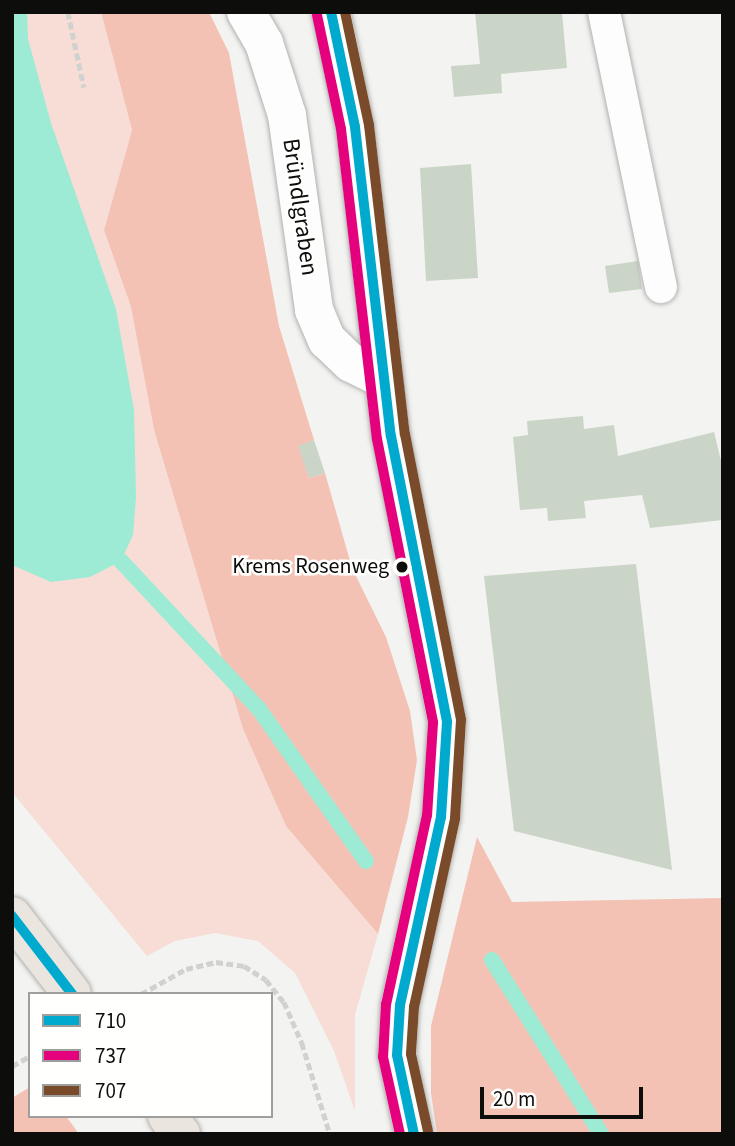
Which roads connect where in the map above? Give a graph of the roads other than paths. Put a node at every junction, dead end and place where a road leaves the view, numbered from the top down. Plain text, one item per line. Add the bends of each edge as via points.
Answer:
1 (246, 12) edge
2 (331, 12) edge
3 (604, 12) edge
4 (661, 287) dead end
5 (382, 377) junction
6 (12, 916) edge
7 (70, 992) edge
8 (169, 1118) edge
9 (181, 1134) edge
10 (414, 1134) edge

1 - 5 street, Bründlgraben via 264,43 287,115 314,310 327,340 351,363
2 - 5 street via 355,127
3 - 4 lane
5 - 10 street via 443,692 448,762 442,817 400,1005 397,1055
6 - 7 main road
8 - 9 main road

